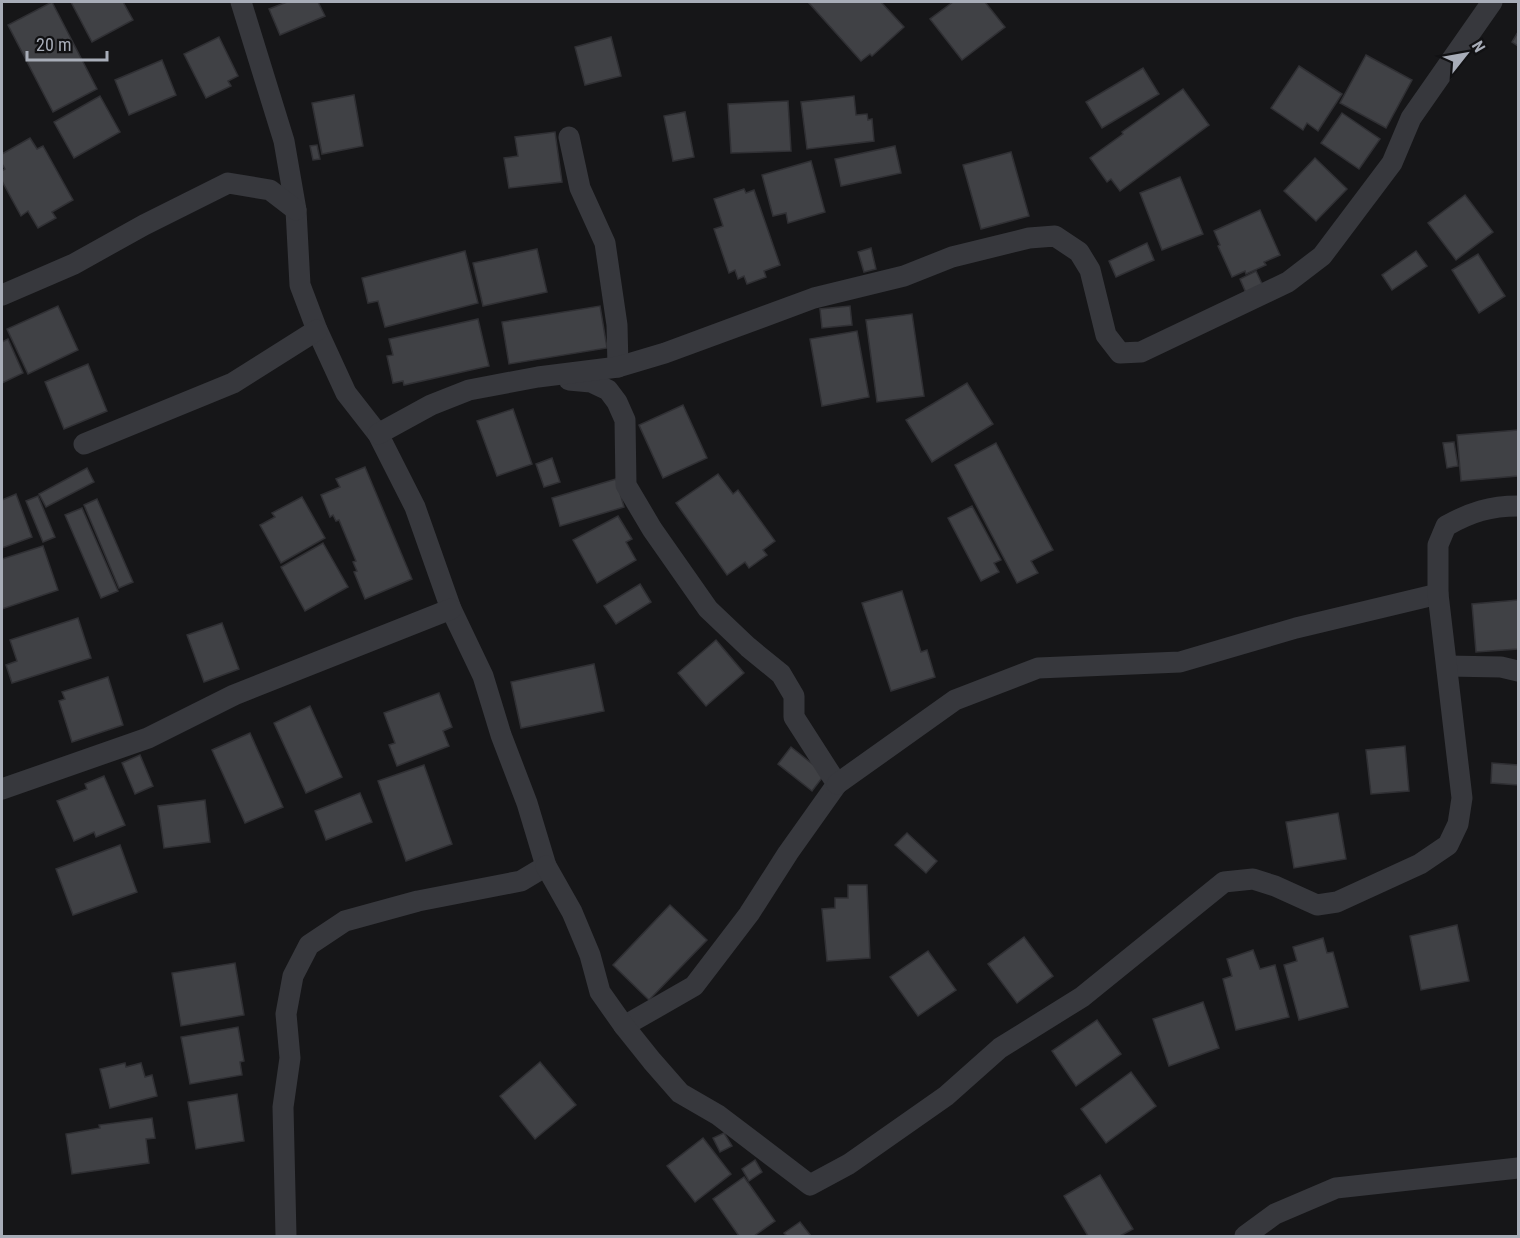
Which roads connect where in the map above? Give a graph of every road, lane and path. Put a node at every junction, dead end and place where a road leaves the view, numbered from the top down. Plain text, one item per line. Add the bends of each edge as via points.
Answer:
1 (241, 2) edge
2 (1492, 2) edge
3 (569, 137) dead end
4 (296, 210) junction
5 (2, 295) edge
6 (317, 330) junction
7 (618, 366) junction
8 (538, 377) junction
9 (378, 434) junction
10 (84, 444) dead end
11 (1518, 506) edge
12 (1438, 594) junction
13 (451, 609) junction
14 (1446, 666) junction
15 (1518, 671) edge
16 (837, 784) junction
17 (2, 789) edge
18 (546, 866) junction
19 (624, 1026) junction
20 (1518, 1168) edge
21 (286, 1236) edge
22 (1245, 1236) edge

1 - 4 street via 284,141
2 - 7 street via 1411,118 1392,163 1322,256 1288,282 1141,352 1120,352 1106,335 1090,270 1079,252 1055,236 1029,238 952,257 904,276 814,298 665,353
3 - 7 street via 580,188 605,243 617,325
4 - 5 street via 270,190 228,183 74,264
4 - 6 street via 300,285
6 - 9 street via 346,393
6 - 10 street via 233,383
7 - 8 street
8 - 9 street via 469,390 431,405
8 - 16 street via 591,382 608,390 617,402 625,420 626,485 708,609 781,674 794,696 794,717
9 - 13 street via 415,507
11 - 12 street via 1496,506 1446,526 1438,545
12 - 14 street
12 - 16 street via 1296,628 1180,662 1038,668 955,700
13 - 17 street via 234,695 148,738
13 - 18 street via 483,676
14 - 15 street
14 - 19 street via 1462,798 1458,824 1448,845 1420,864 1337,902 1317,904 1253,879 1224,882 1082,997 1000,1048 946,1096 849,1164 810,1185 718,1115 680,1093
16 - 19 street via 749,914 694,986
18 - 19 street via 572,912 600,992
18 - 21 street via 521,881 418,901 345,921 309,945 293,976 286,1014 290,1058 283,1107
20 - 22 street via 1336,1188 1275,1214

